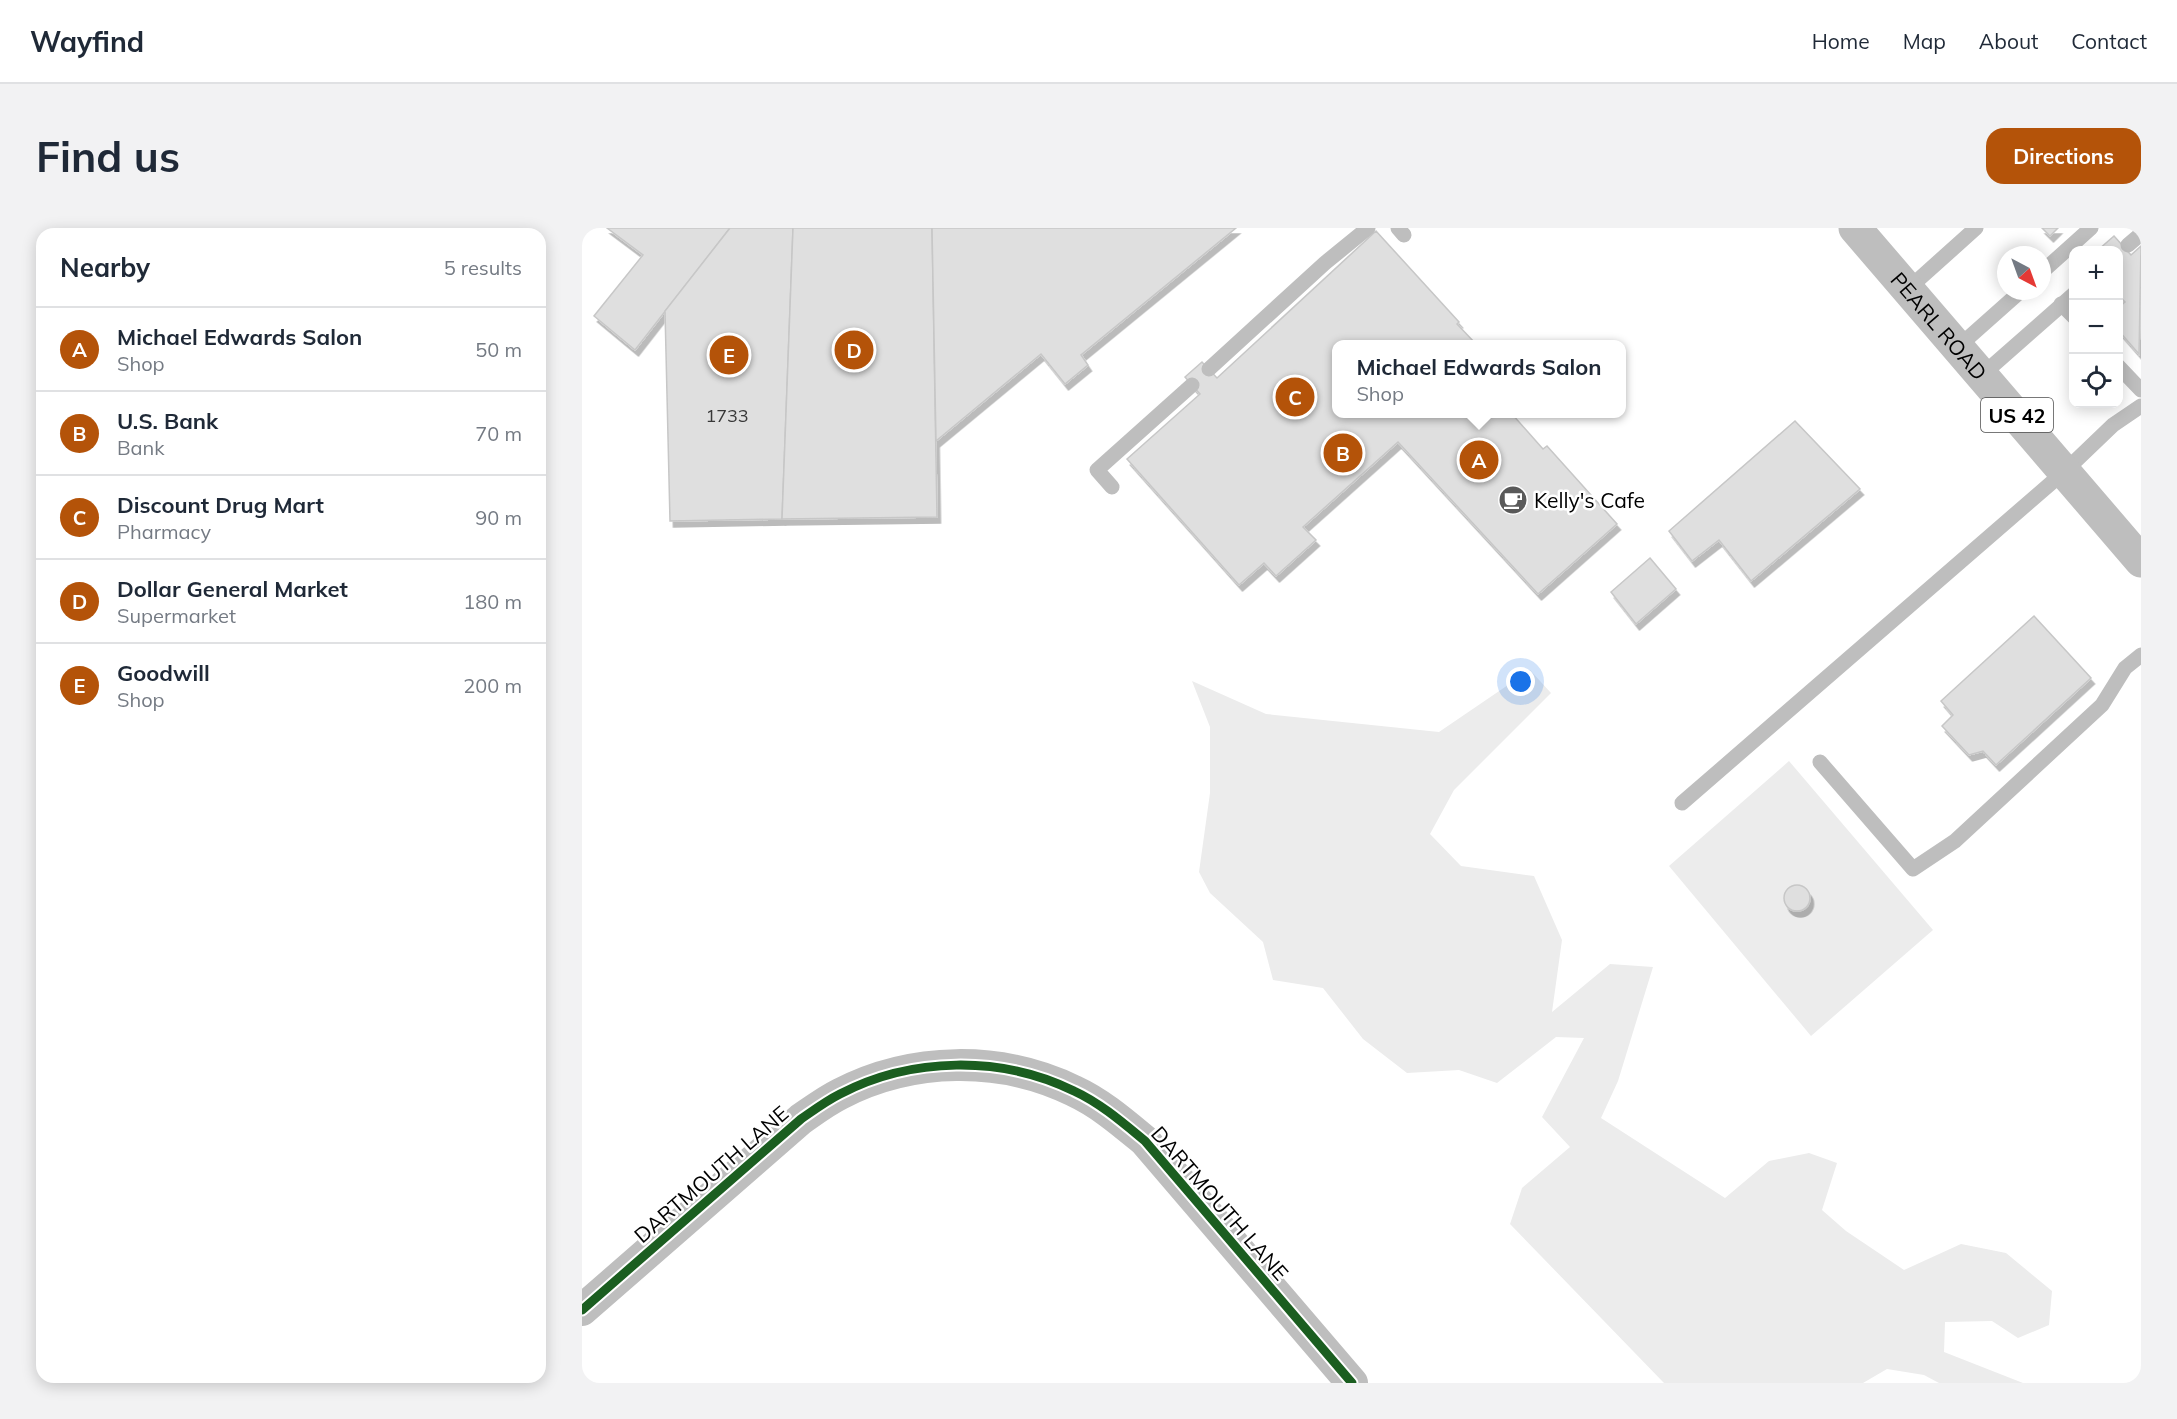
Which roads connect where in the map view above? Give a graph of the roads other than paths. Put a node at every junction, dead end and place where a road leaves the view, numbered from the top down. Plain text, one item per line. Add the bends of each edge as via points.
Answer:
1 (1368, 228) edge
2 (1855, 228) edge
3 (1976, 228) edge
4 (2091, 228) edge
5 (2141, 234) edge
6 (2128, 245) dead end
7 (2051, 264) edge
8 (1908, 289) junction
9 (2069, 297) edge
10 (2011, 300) edge
11 (2061, 304) junction
12 (2069, 313) edge
13 (1958, 347) junction
14 (1209, 369) dead end
15 (2123, 371) edge
16 (1982, 375) junction
17 (1192, 385) dead end
18 (2141, 390) edge
19 (2141, 406) edge
20 (2065, 471) junction
21 (1112, 487) dead end
22 (2141, 561) edge
23 (2141, 655) edge
24 (1820, 762) dead end
25 (1682, 802) dead end
26 (582, 1310) edge
27 (1352, 1383) edge

1 - 14 lane
2 - 8 main road, PEARL ROAD / US 42
3 - 8 lane
4 - 7 lane
5 - 6 lane
8 - 13 main road, PEARL ROAD / US 42
9 - 11 lane
10 - 13 lane
11 - 12 lane
11 - 16 lane
13 - 16 main road, PEARL ROAD / US 42
15 - 18 lane
16 - 20 main road, PEARL ROAD / US 42
17 - 21 lane via 1096,470
19 - 20 lane via 2113,425
20 - 22 main road, PEARL ROAD / US 42
20 - 25 lane
23 - 24 lane via 2125,668 2102,705 1955,841 1913,869
26 - 27 street, DARTMOUTH LANE via 801,1119 839,1094 876,1078 920,1068 1001,1068 1041,1077 1075,1091 1114,1115 1144,1141

